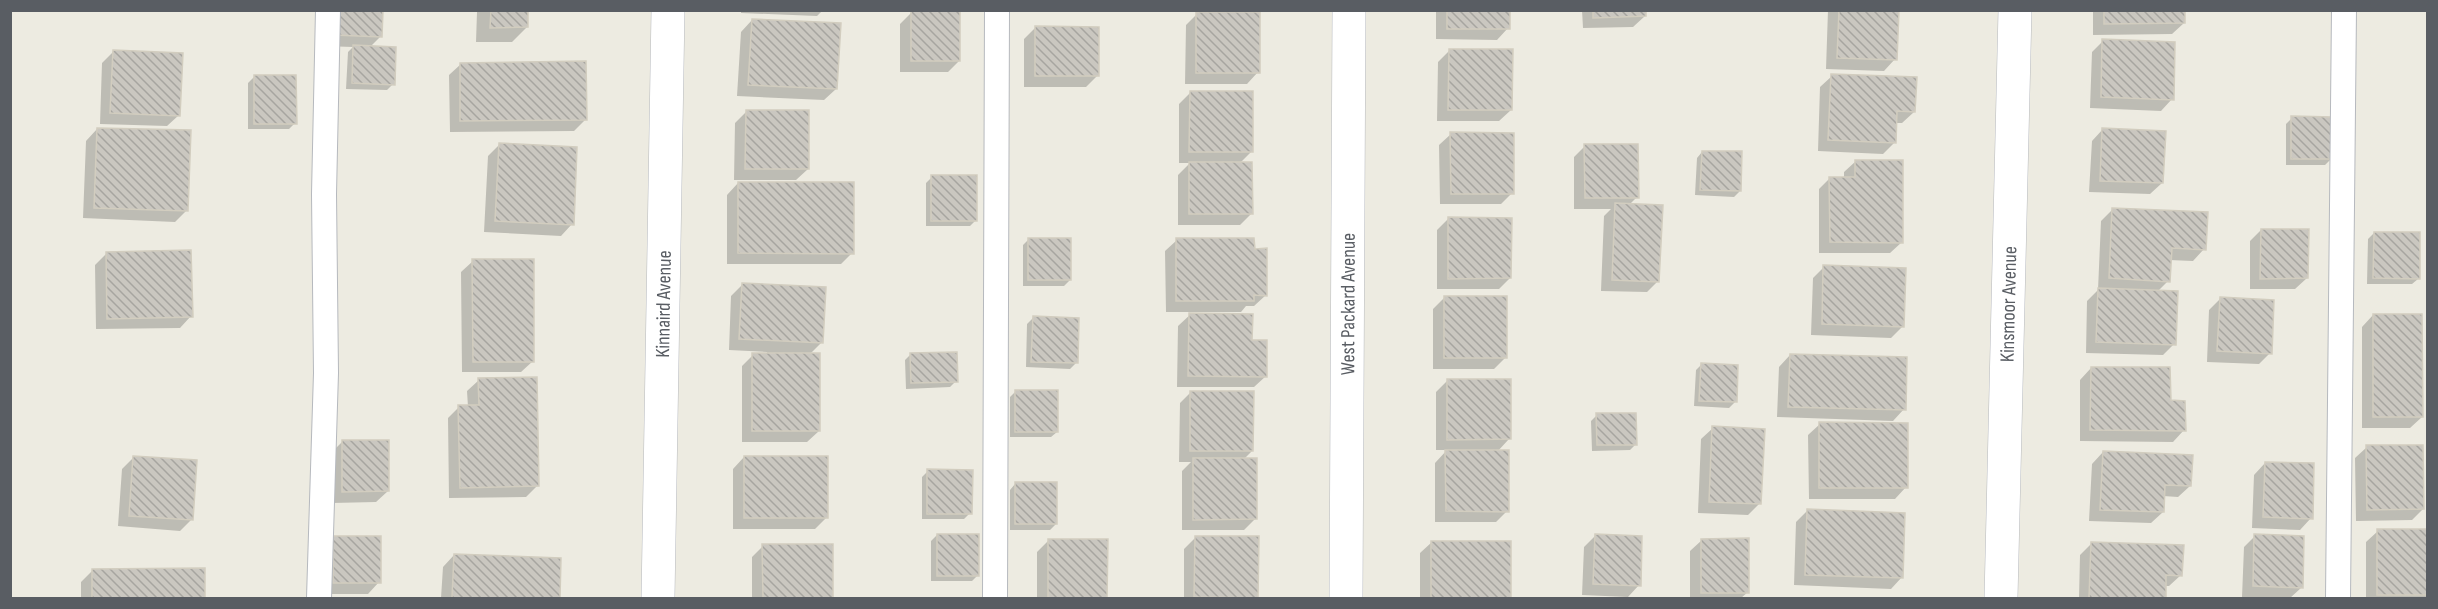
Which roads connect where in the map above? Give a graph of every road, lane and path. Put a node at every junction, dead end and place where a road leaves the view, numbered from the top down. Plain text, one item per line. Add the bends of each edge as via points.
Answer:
1 (328, 10) edge
2 (668, 10) edge
3 (997, 10) edge
4 (1349, 10) edge
5 (2015, 10) edge
6 (2344, 10) edge
7 (319, 598) edge
8 (658, 598) edge
9 (995, 598) edge
10 (1346, 598) edge
11 (2001, 598) edge
12 (2338, 598) edge

1 - 7 lane via 326,373
2 - 8 street, Kinnaird Avenue
3 - 9 lane
4 - 10 street, West Packard Avenue
5 - 11 street, Kinsmoor Avenue
6 - 12 lane

